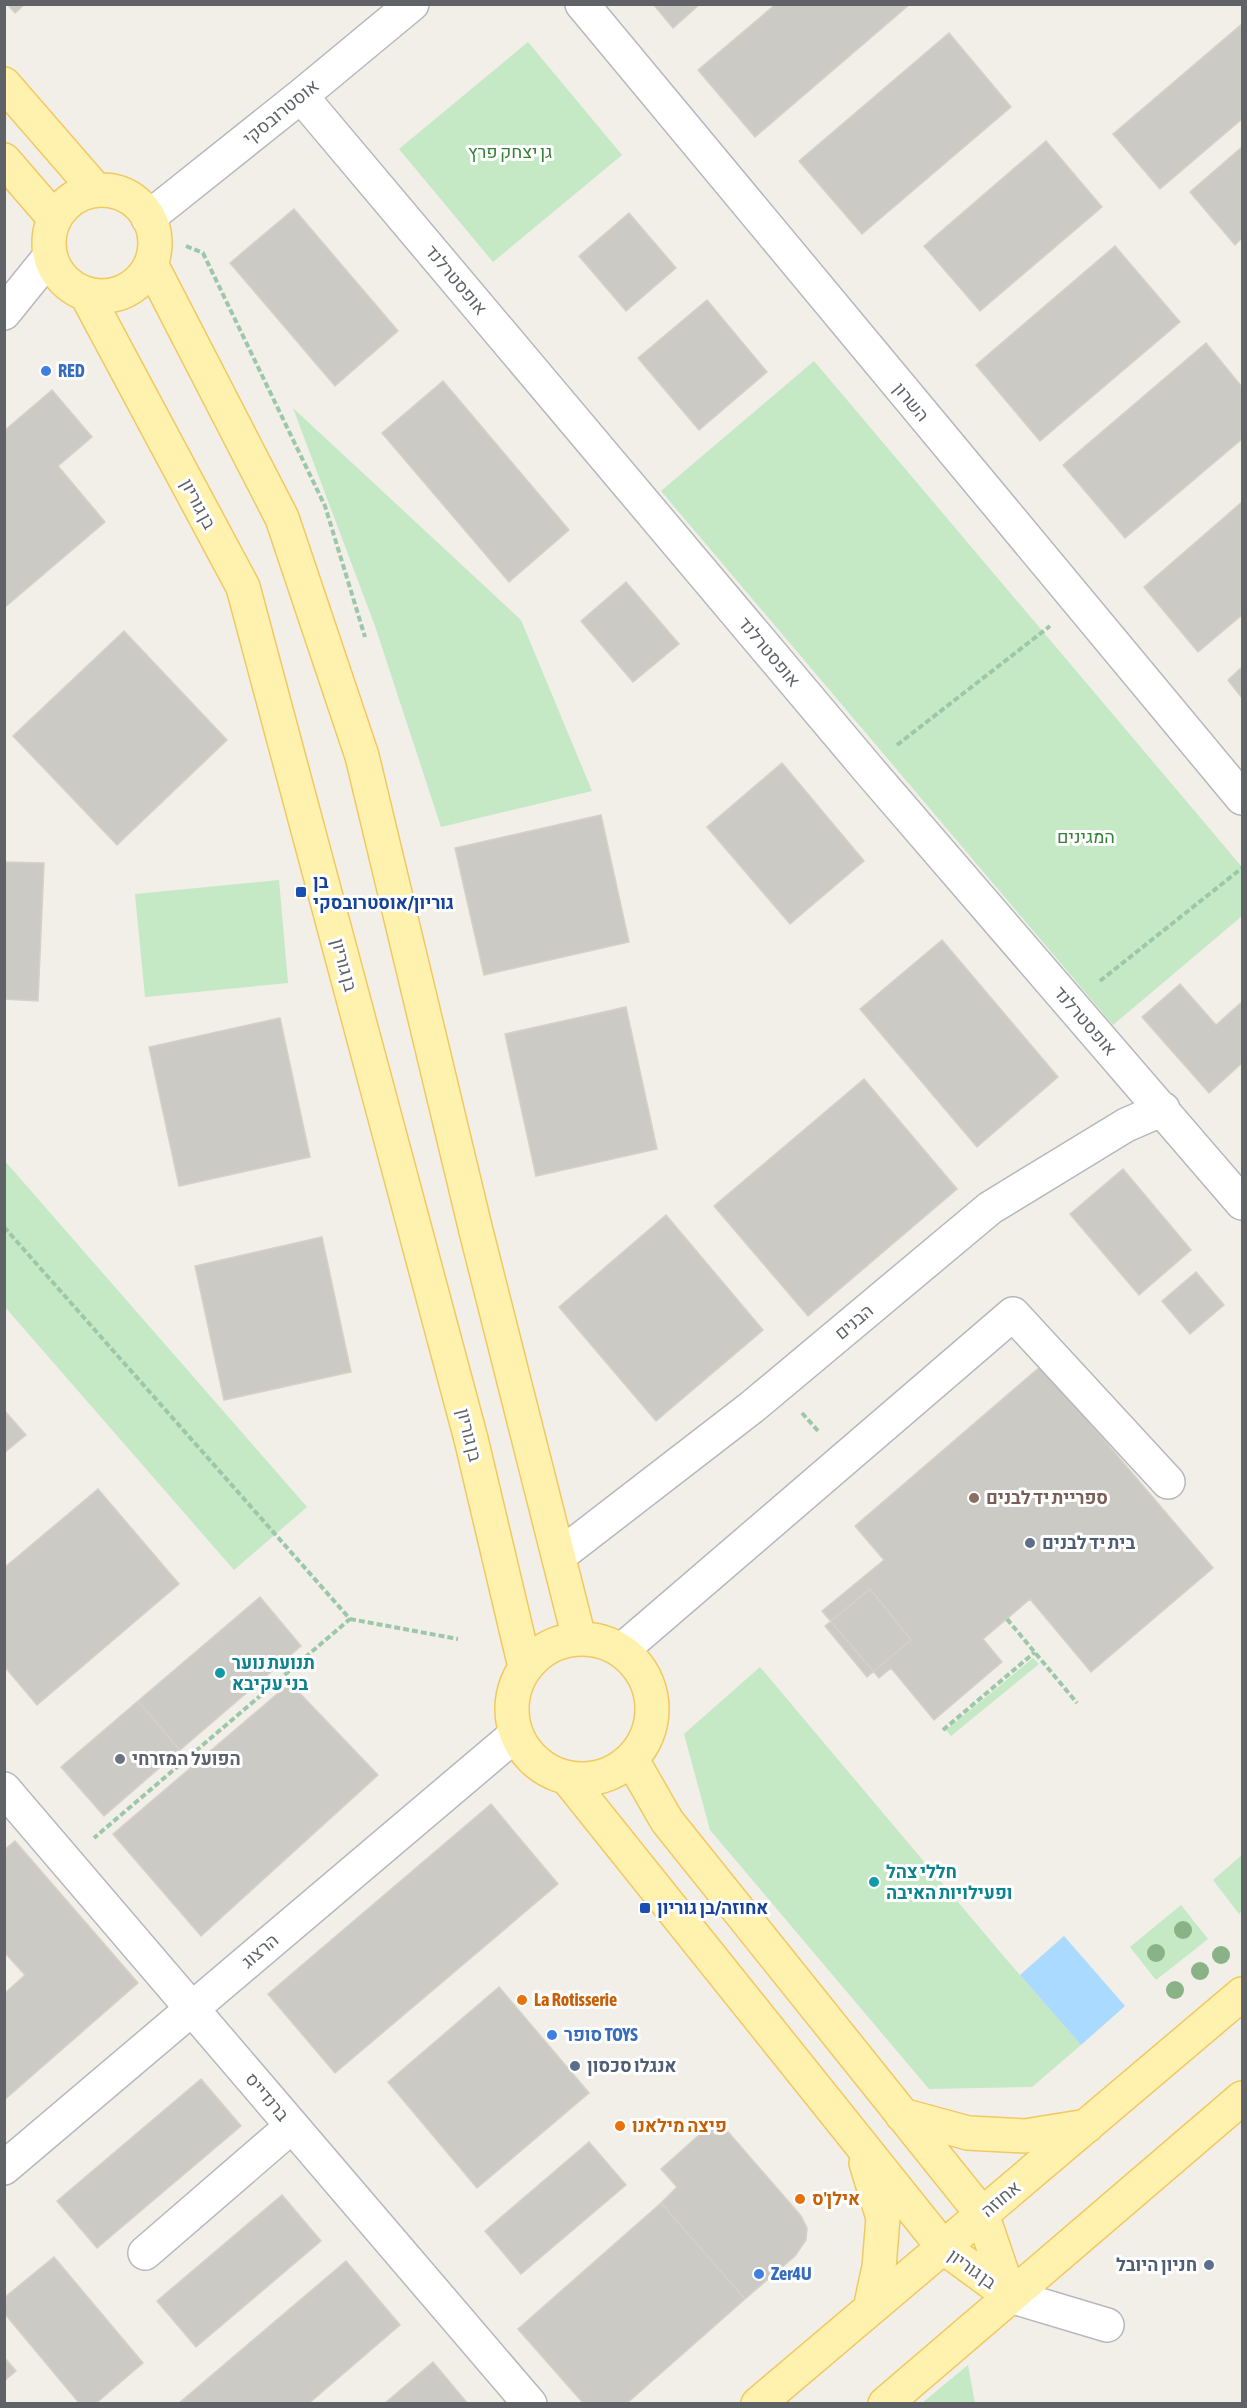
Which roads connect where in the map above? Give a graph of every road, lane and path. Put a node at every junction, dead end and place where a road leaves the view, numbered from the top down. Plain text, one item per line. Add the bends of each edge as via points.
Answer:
1 (412, 4) edge
2 (582, 4) edge
3 (4, 84) edge
4 (301, 96) junction
5 (4, 160) edge
6 (96, 190) junction
7 (148, 218) junction
8 (56, 219) junction
9 (50, 256) junction
10 (151, 264) junction
11 (86, 294) junction
12 (4, 314) edge
13 (1078, 603) junction
14 (868, 768) junction
15 (1242, 798) edge
16 (1242, 868) edge
17 (1070, 1005) junction
18 (1163, 1109) junction
19 (1242, 1203) edge
20 (4, 1227) edge
21 (778, 1386) junction
22 (844, 1460) junction
23 (1168, 1482) dead end
24 (559, 1556) junction
25 (350, 1619) junction
26 (1007, 1619) dead end
27 (579, 1638) junction
28 (458, 1640) dead end
29 (622, 1650) junction
30 (1035, 1652) junction
31 (525, 1667) junction
32 (1077, 1703) dead end
33 (943, 1730) dead end
34 (515, 1735) junction
35 (632, 1760) junction
36 (568, 1779) junction
37 (4, 1789) edge
38 (66, 1862) junction
39 (1242, 1994) edge
40 (192, 2009) junction
41 (1242, 2098) edge
42 (902, 2115) junction
43 (292, 2126) junction
44 (1088, 2126) junction
45 (861, 2147) junction
46 (4, 2168) edge
47 (982, 2214) junction
48 (943, 2247) junction
49 (145, 2253) dead end
50 (1010, 2296) junction
51 (870, 2309) junction
52 (1107, 2325) dead end
53 (530, 2403) edge
54 (758, 2403) edge
55 (885, 2403) edge

1 - 4 street, אוסטרובסקי
2 - 13 street, השרון
3 - 6 main road
4 - 7 street, אוסטרובסקי
4 - 14 street, אופסטרלנד
5 - 8 main road
6 - 7 main road via 128,197
6 - 8 main road via 79,195
7 - 10 main road via 155,247
8 - 9 main road via 51,230
9 - 11 main road via 57,273
9 - 12 street
10 - 11 main road via 135,285 120,293 103,297
10 - 24 main road via 282,518 362,756 473,1220
11 - 31 main road, בן גוריון via 243,587 471,1439
13 - 14 path
13 - 15 street, השרון
14 - 17 street, אופסטרלנד
16 - 17 path
17 - 18 street, אופסטרלנד
18 - 19 street, אופסטרלנד
18 - 21 street, הבנים via 1126,1125 990,1208
20 - 25 path
21 - 22 path
21 - 24 street, הבנים
22 - 23 street via 1013,1314
22 - 29 street
24 - 27 main road
25 - 28 path
25 - 38 path
26 - 30 path
27 - 29 main road via 603,1641
27 - 31 main road via 540,1652
29 - 35 main road via 644,1676 653,1716 646,1740
30 - 32 path
30 - 33 path
31 - 34 main road via 514,1688 511,1711
34 - 36 main road via 527,1755 546,1771
34 - 40 street, הרצוג
35 - 36 main road via 613,1773 591,1780
35 - 42 main road, בן גוריון via 666,1821
36 - 45 main road, בן גוריון
37 - 38 street, ברנדייס
38 - 40 street, ברנדייס
39 - 44 main road, אחוזה
40 - 43 street, ברנדייס
40 - 46 street, הרצוג
41 - 50 main road
42 - 44 main road via 968,2133 1025,2136
42 - 47 main road, בן גוריון
43 - 49 street
43 - 53 street, ברנדייס
44 - 47 main road, אחוזה
45 - 48 main road, בן גוריון
45 - 51 main road via 883,2218
47 - 48 main road, אחוזה
47 - 50 main road, בן גוריון
48 - 50 main road, בן גוריון
48 - 51 main road, אחוזה
50 - 52 street
50 - 55 main road
51 - 54 main road, אחוזה

